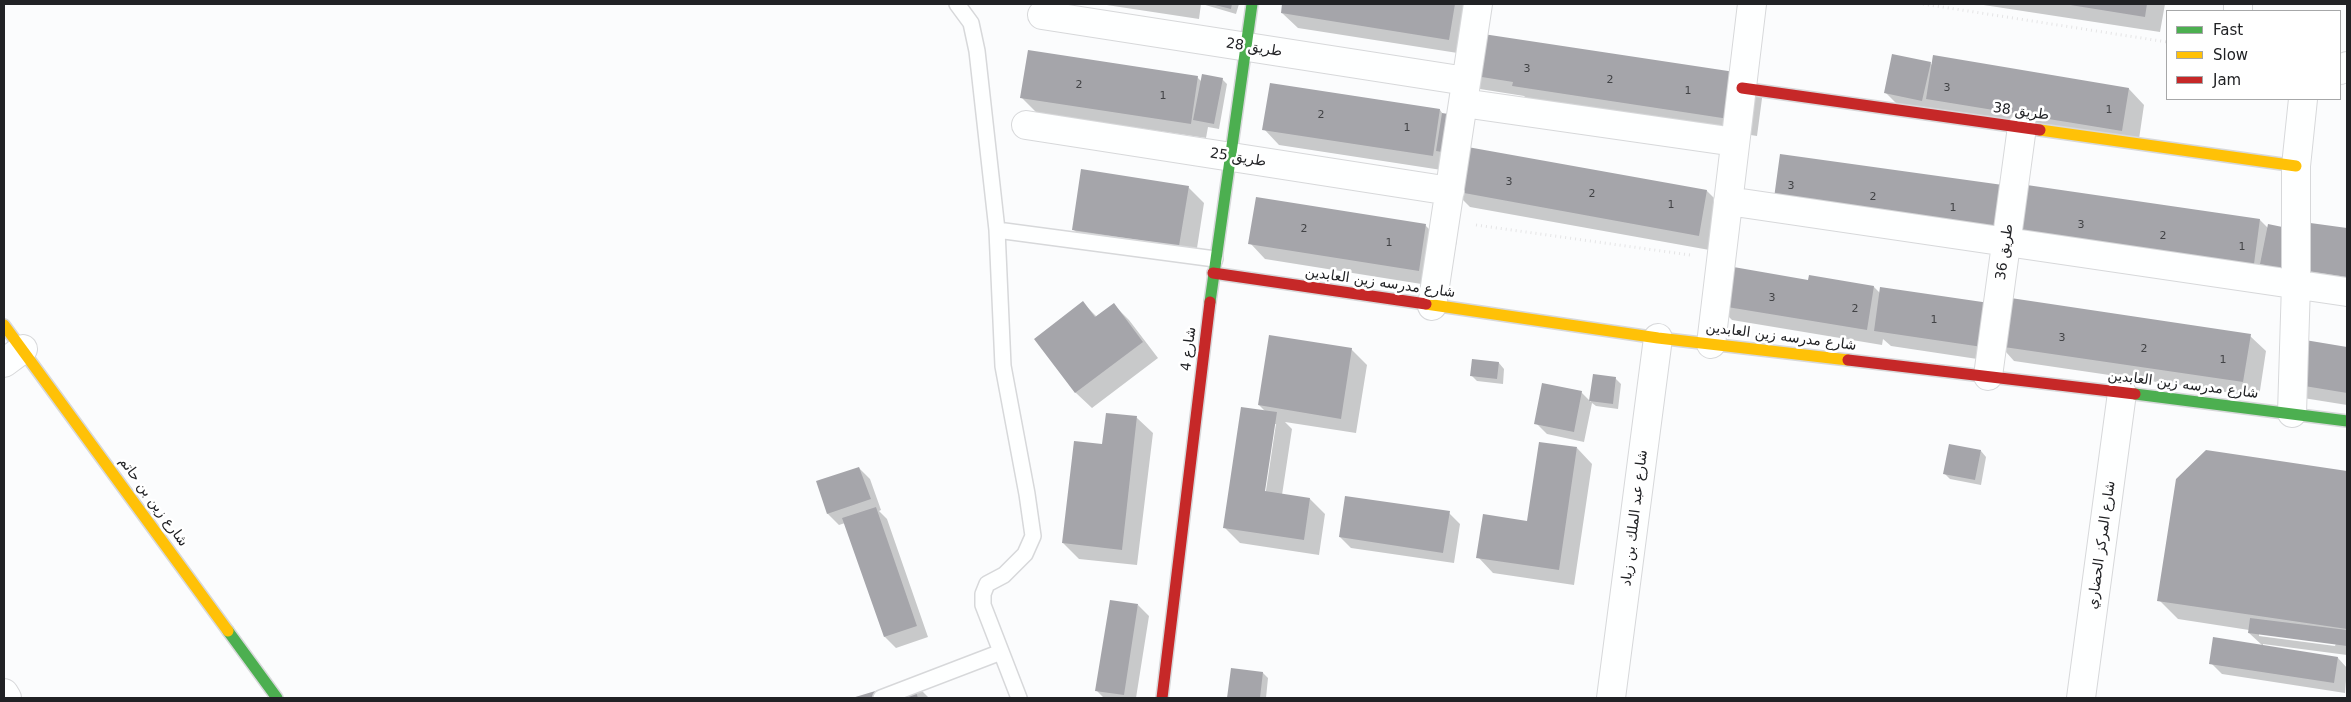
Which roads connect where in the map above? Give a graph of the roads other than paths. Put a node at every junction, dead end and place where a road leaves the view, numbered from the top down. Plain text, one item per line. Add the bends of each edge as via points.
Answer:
1 (957, 4) edge
2 (1252, 4) edge
3 (1478, 4) edge
4 (1752, 4) edge
5 (1042, 14) dead end
6 (1246, 46) junction
7 (1742, 88) junction
8 (1465, 92) junction
9 (2303, 100) edge
10 (1026, 125) dead end
11 (2022, 127) junction
12 (1735, 142) junction
13 (1229, 157) junction
14 (2296, 166) junction
15 (1450, 191) junction
16 (1728, 201) junction
17 (997, 230) junction
18 (2006, 242) junction
19 (1214, 266) junction
20 (2296, 284) junction
21 (2347, 292) edge
22 (1432, 306) junction
23 (4, 325) edge
24 (1658, 338) junction
25 (1711, 344) junction
26 (13, 356) edge
27 (1988, 376) junction
28 (2122, 393) junction
29 (2292, 414) junction
30 (2347, 421) edge
31 (1001, 652) junction
32 (4, 693) edge
33 (7, 698) edge
34 (277, 698) edge
35 (881, 698) edge
36 (1019, 698) edge
37 (1162, 698) edge
38 (1611, 698) edge
39 (2081, 698) edge

1 - 17 lane via 971,23 977,51
2 - 6 street, شارع 4
3 - 8 street
4 - 7 street
5 - 6 street, طريق 28
6 - 8 street, طريق 28
6 - 13 street, شارع 4
7 - 11 street, طريق 38
7 - 12 street
8 - 12 street, طريق 28
8 - 15 street
9 - 14 street
10 - 13 street, طريق 25
11 - 14 street, طريق 38
11 - 18 street, طريق 36
12 - 16 street
13 - 15 street, طريق 25
13 - 19 street, شارع 4
14 - 20 street
15 - 22 street
16 - 18 street
16 - 25 street
17 - 19 lane
17 - 31 lane via 1003,366 1032,536 1025,554 1004,575 987,584 983,594 983,605
18 - 20 street
18 - 27 street, طريق 36
19 - 22 street, شارع مدرسه زين العابدين
19 - 37 street, شارع 4
20 - 21 street
20 - 29 street
22 - 24 street, شارع مدرسه زين العابدين
23 - 26 street, شارع زين بن حاتم
24 - 25 street, شارع مدرسه زين العابدين
24 - 38 street, شارع عبد الملك بن زياد
25 - 27 street, شارع مدرسه زين العابدين
26 - 34 street, شارع زين بن حاتم
27 - 28 street, شارع مدرسه زين العابدين
28 - 29 street, شارع مدرسه زين العابدين
28 - 39 street, شارع المركز الحضاري
29 - 30 street, شارع مدرسه زين العابدين
31 - 35 lane
31 - 36 lane
32 - 33 street

